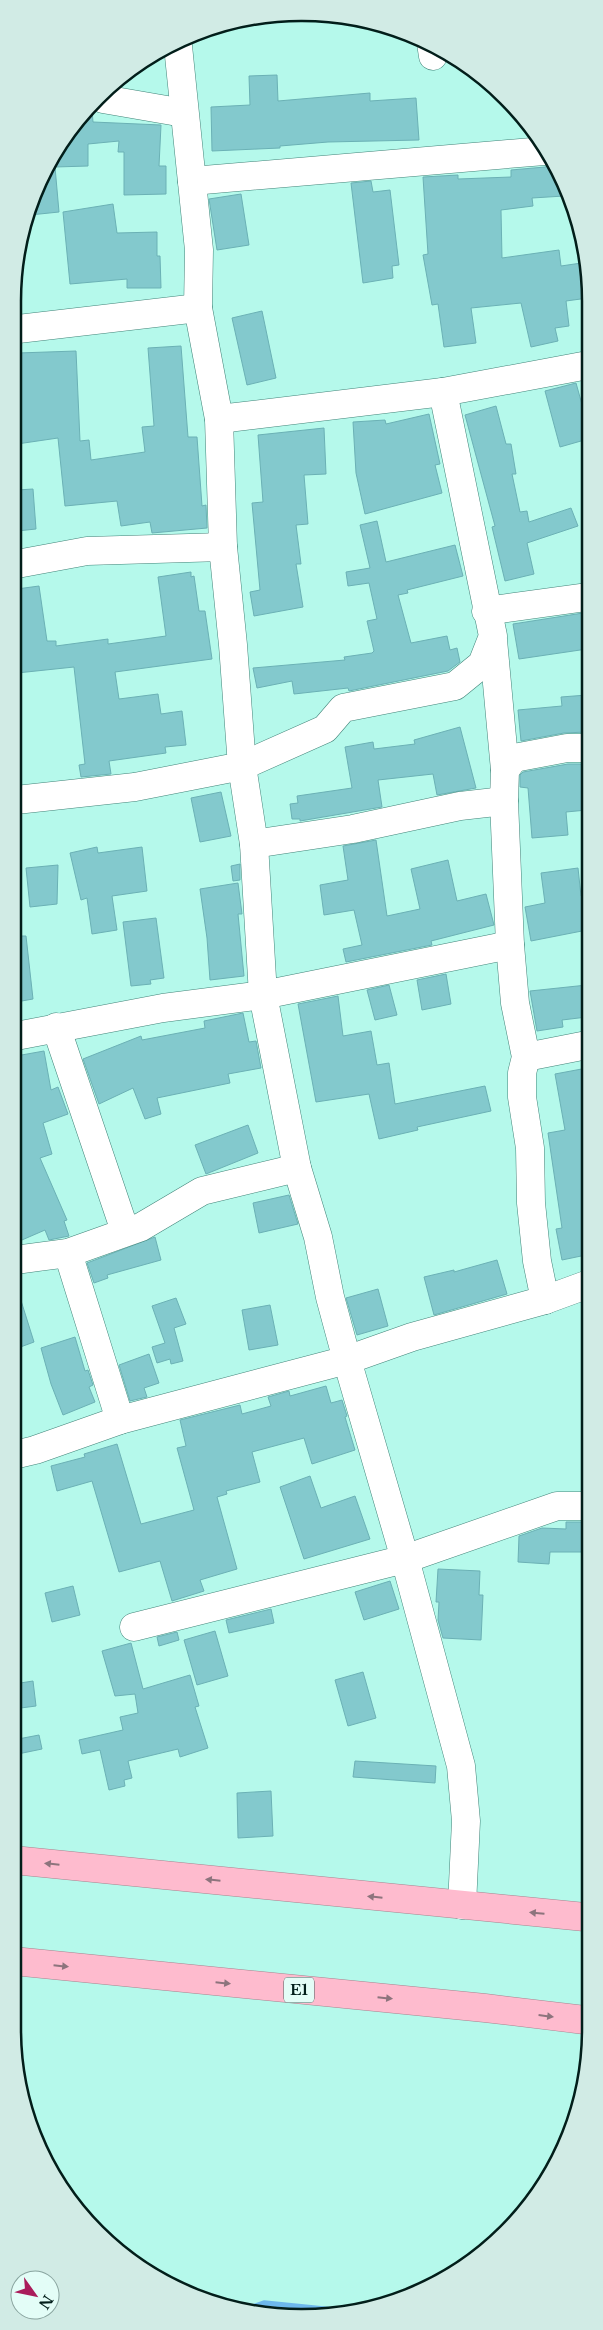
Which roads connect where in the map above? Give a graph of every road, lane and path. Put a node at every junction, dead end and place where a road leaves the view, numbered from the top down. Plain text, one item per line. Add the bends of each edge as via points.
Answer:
1 (178, 50) edge
2 (106, 101) edge
3 (184, 114) junction
4 (538, 151) edge
5 (192, 181) junction
6 (198, 308) junction
7 (21, 329) edge
8 (582, 366) edge
9 (443, 392) junction
10 (219, 418) junction
11 (223, 547) junction
12 (21, 563) edge
13 (582, 599) edge
14 (489, 623) junction
15 (582, 748) edge
16 (242, 766) junction
17 (505, 770) junction
18 (21, 799) edge
19 (504, 801) junction
20 (254, 844) junction
21 (510, 945) junction
22 (264, 995) junction
23 (56, 1027) junction
24 (21, 1035) edge
25 (582, 1045) edge
26 (526, 1057) junction
27 (297, 1168) junction
28 (126, 1230) junction
29 (68, 1253) junction
30 (21, 1259) edge
31 (582, 1286) edge
32 (545, 1300) junction
33 (347, 1360) junction
34 (120, 1420) junction
35 (21, 1453) edge
36 (582, 1506) edge
37 (405, 1559) junction
38 (134, 1627) dead end
39 (21, 1861) edge
40 (462, 1905) junction
41 (582, 1917) edge
42 (21, 1962) edge
43 (582, 2020) edge

1 - 3 street
2 - 3 street
3 - 5 street
4 - 5 street
5 - 6 street via 199,250
6 - 7 street
6 - 10 street
8 - 9 street
9 - 10 street
9 - 14 street
10 - 11 street
11 - 12 street via 87,551
11 - 16 street
13 - 14 street
14 - 16 street via 482,664 455,686 344,708 324,730
14 - 17 street
15 - 17 street via 514,758
16 - 18 street via 135,786
16 - 20 street
17 - 19 street
19 - 20 street via 460,806 353,829
19 - 21 street
20 - 22 street
21 - 22 street
21 - 26 street via 515,1003
22 - 23 street via 163,1008
22 - 27 street
23 - 24 street
23 - 28 street
25 - 26 street
26 - 32 street via 522,1097 530,1148 537,1261
27 - 28 street via 202,1191 141,1227
27 - 33 street via 318,1238
28 - 29 street
29 - 30 street
29 - 34 street
31 - 32 street
32 - 33 street via 412,1337
33 - 34 street
33 - 37 street
34 - 35 street
36 - 37 street via 557,1506
37 - 38 street
37 - 40 street via 461,1766 466,1822
40 -> 39 highway
41 -> 40 highway
42 -> 43 highway, E1

